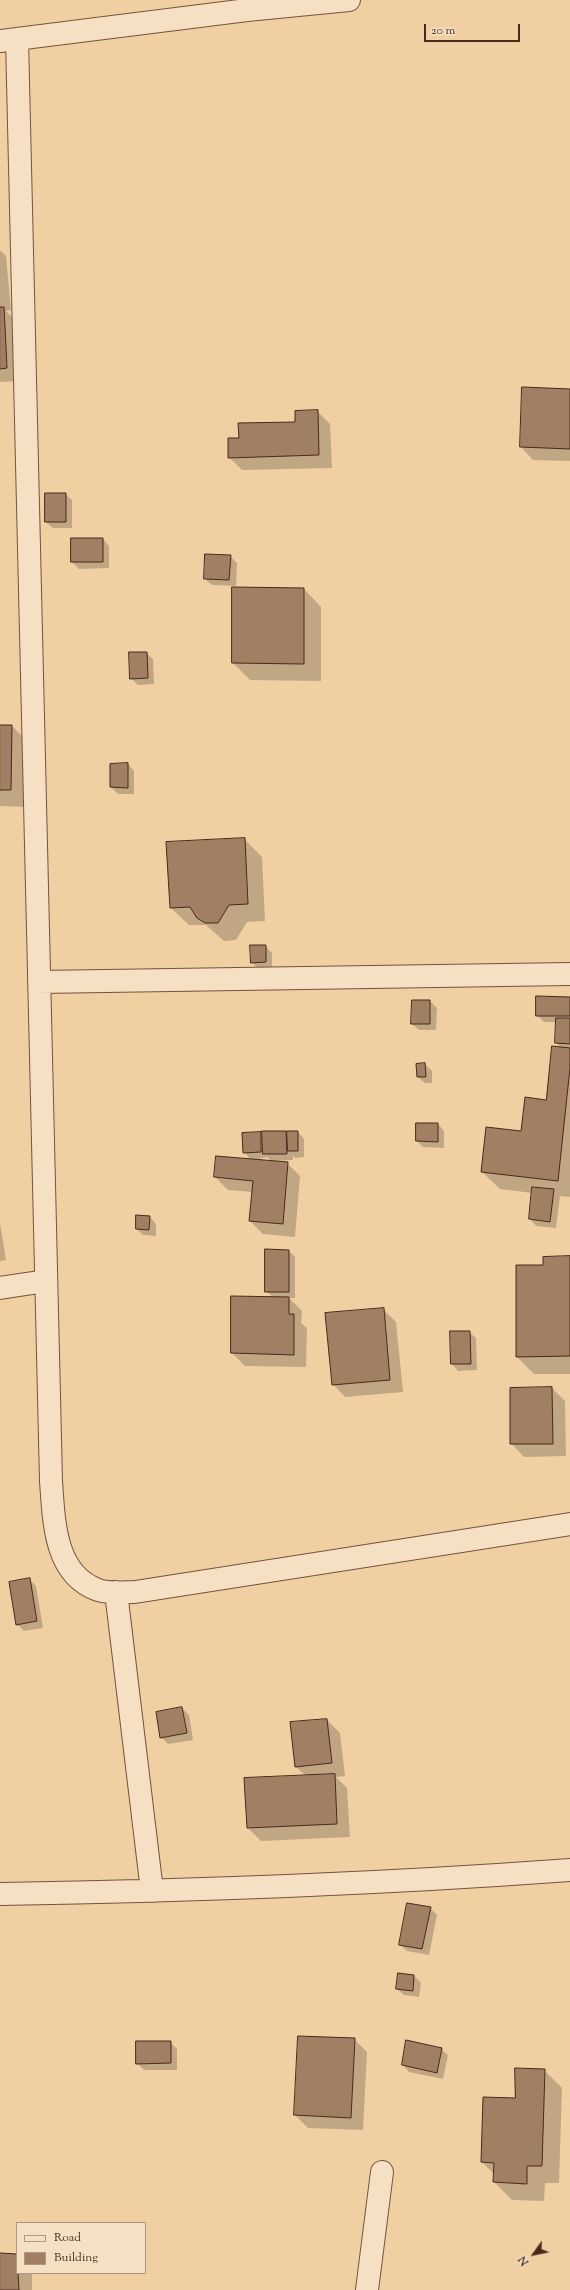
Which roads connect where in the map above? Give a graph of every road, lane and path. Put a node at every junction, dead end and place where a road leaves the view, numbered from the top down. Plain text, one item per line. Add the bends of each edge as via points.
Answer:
1 (349, 0) edge
2 (8, 40) edge
3 (570, 974) edge
4 (39, 982) junction
5 (46, 1281) junction
6 (0, 1288) edge
7 (570, 1524) edge
8 (116, 1592) junction
9 (570, 1870) edge
10 (152, 1891) junction
11 (0, 1894) edge
12 (382, 2172) dead end
13 (367, 2290) edge

1 - 2 street
2 - 4 street
3 - 4 street
4 - 5 street
5 - 6 street
5 - 8 street via 51,1481 58,1542 69,1568 82,1582 100,1590
7 - 8 street via 154,1591
8 - 10 street
9 - 10 street via 441,1879
10 - 11 street
12 - 13 street

